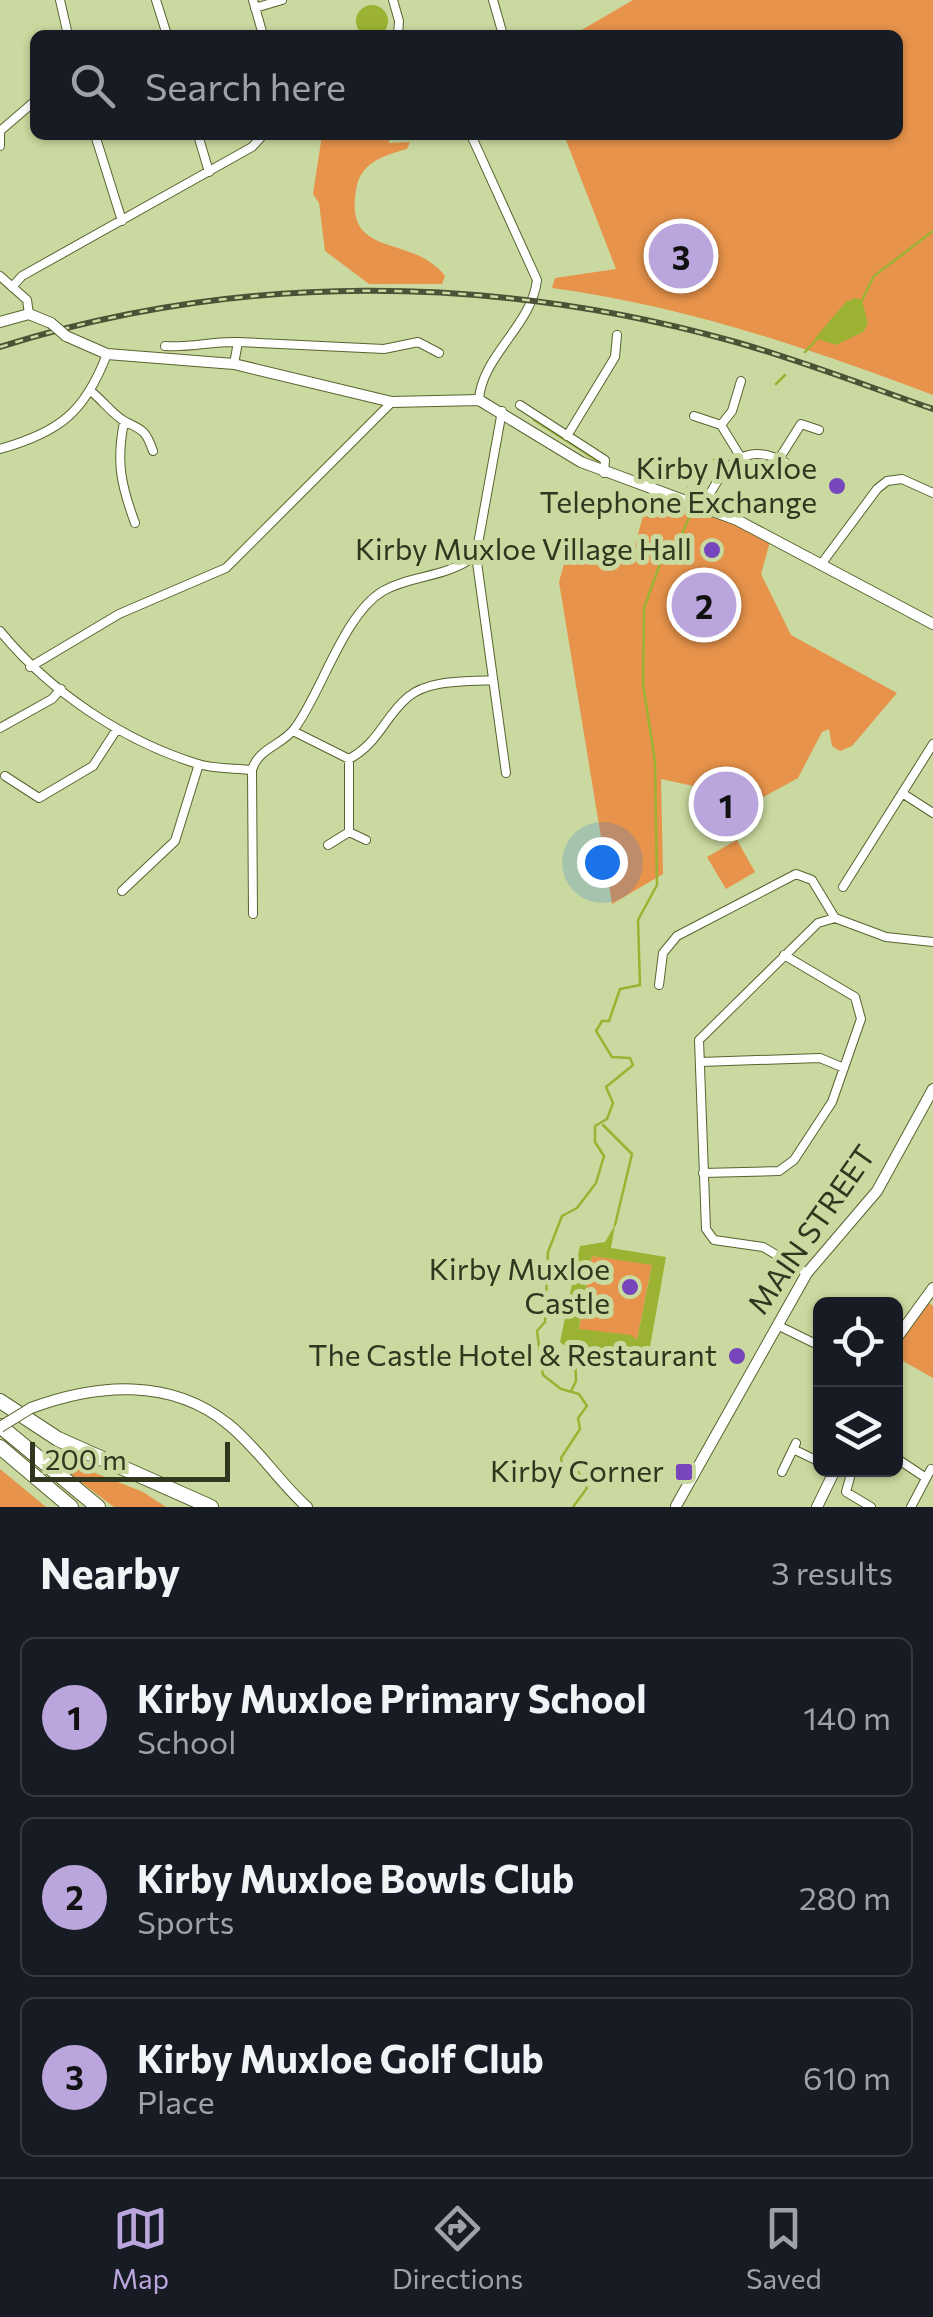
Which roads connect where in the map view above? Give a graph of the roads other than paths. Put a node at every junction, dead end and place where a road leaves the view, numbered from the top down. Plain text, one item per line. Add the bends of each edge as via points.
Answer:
1 (60, 0) edge
2 (156, 0) edge
3 (282, 0) edge
4 (393, 0) edge
5 (493, 0) edge
6 (254, 4) edge
7 (67, 30) edge
8 (165, 30) edge
9 (262, 30) edge
10 (399, 30) edge
11 (501, 30) edge
12 (30, 105) edge
13 (0, 131) edge
14 (97, 140) edge
15 (199, 140) edge
16 (258, 140) edge
17 (473, 140) edge
18 (0, 146) edge
19 (209, 172) junction
20 (122, 221) junction
21 (0, 276) edge
22 (12, 286) junction
23 (29, 314) junction
24 (0, 322) edge
25 (617, 335) dead end
26 (238, 342) junction
27 (165, 346) dead end
28 (439, 352) dead end
29 (108, 354) junction
30 (234, 364) junction
31 (741, 381) dead end
32 (92, 393) junction
33 (479, 400) junction
34 (392, 402) junction
35 (520, 405) dead end
36 (502, 411) junction
37 (694, 416) dead end
38 (124, 422) junction
39 (721, 425) junction
40 (818, 430) dead end
41 (567, 436) junction
42 (0, 448) edge
43 (153, 451) dead end
44 (740, 456) junction
45 (604, 473) junction
46 (933, 493) edge
47 (704, 506) junction
48 (136, 523) dead end
49 (476, 555) junction
50 (822, 564) junction
51 (933, 608) edge
52 (930, 622) edge
53 (0, 631) edge
54 (30, 667) junction
55 (493, 680) junction
56 (60, 689) junction
57 (0, 728) edge
58 (117, 729) junction
59 (293, 731) junction
60 (933, 744) edge
61 (349, 759) junction
62 (200, 764) junction
63 (252, 770) junction
64 (506, 773) dead end
65 (5, 776) dead end
66 (902, 793) junction
67 (39, 798) junction
68 (44, 810) dead end
69 (933, 814) edge
70 (349, 832) junction
71 (366, 840) dead end
72 (328, 845) dead end
73 (843, 887) dead end
74 (122, 891) dead end
75 (254, 914) dead end
76 (835, 918) junction
77 (933, 942) edge
78 (784, 956) junction
79 (659, 985) dead end
80 (700, 1062) junction
81 (844, 1068) junction
82 (933, 1088) edge
83 (703, 1173) junction
84 (806, 1273) junction
85 (933, 1288) edge
86 (776, 1324) junction
87 (903, 1327) edge
88 (813, 1342) edge
89 (0, 1401) edge
90 (0, 1426) edge
91 (0, 1447) edge
92 (813, 1458) edge
93 (903, 1462) edge
94 (782, 1472) dead end
95 (928, 1474) edge
96 (832, 1477) edge
97 (850, 1477) edge
98 (677, 1506) edge
99 (70, 1507) edge
100 (98, 1507) edge
101 (211, 1507) edge
102 (307, 1507) edge
103 (668, 1507) edge
104 (817, 1507) edge
105 (871, 1507) edge
106 (912, 1507) edge

1 - 7 street
2 - 8 street
3 - 6 street
4 - 10 street
5 - 11 street
6 - 9 street
12 - 13 street
13 - 18 street
14 - 20 street
15 - 19 street
16 - 19 street
17 - 33 street via 536,280
19 - 20 street
20 - 22 street
21 - 22 street
22 - 23 street via 27,300
23 - 24 street
23 - 29 street, bridge
25 - 41 street via 615,357
26 - 27 street
26 - 28 street via 384,349 418,342
26 - 30 street
29 - 30 street
29 - 32 street
30 - 34 street
31 - 39 street
32 - 38 street
32 - 42 street via 48,432
33 - 34 street
33 - 36 street
34 - 54 street via 226,568 119,614
35 - 41 street
36 - 45 street
36 - 49 street
37 - 39 street
38 - 43 street via 146,431
38 - 48 street via 116,458
39 - 44 street
40 - 44 street via 801,424 783,461
41 - 45 street via 605,460
44 - 47 street via 718,474
45 - 47 street
46 - 50 street via 902,479 882,484
47 - 50 street
49 - 55 street
49 - 59 street via 457,570 383,591 360,613
50 - 52 street
51 - 52 street
53 - 54 street
54 - 56 street
55 - 61 street via 436,685 409,696 369,748
55 - 64 street
56 - 57 street
56 - 58 street
58 - 62 street
58 - 67 street via 92,766
59 - 61 street
59 - 63 street via 256,758
60 - 66 street
61 - 70 street
62 - 63 street
62 - 74 street via 175,842
63 - 75 street
65 - 67 street
66 - 69 street
66 - 73 street
67 - 68 street
70 - 71 street
70 - 72 street
76 - 77 street via 886,938
76 - 78 street via 818,924
76 - 79 street via 812,880 796,874 677,936 663,953
78 - 80 street via 706,1032
78 - 81 street via 856,997 862,1018
80 - 81 street via 820,1058
80 - 83 street
81 - 83 street via 832,1102 794,1160 779,1170
82 - 84 street, MAIN STREET via 877,1191
83 - 84 street via 706,1229 714,1240 763,1248
84 - 86 street, MAIN STREET
85 - 87 street
86 - 88 street
86 - 98 street, MAIN STREET
89 - 101 highway via 88,1454
90 - 100 highway
90 - 102 street, bridge via 31,1408 108,1387 178,1398 226,1422
91 - 99 highway
92 - 94 street via 795,1446
93 - 95 street
95 - 106 street
96 - 104 street
97 - 105 street via 846,1492
98 - 103 street

